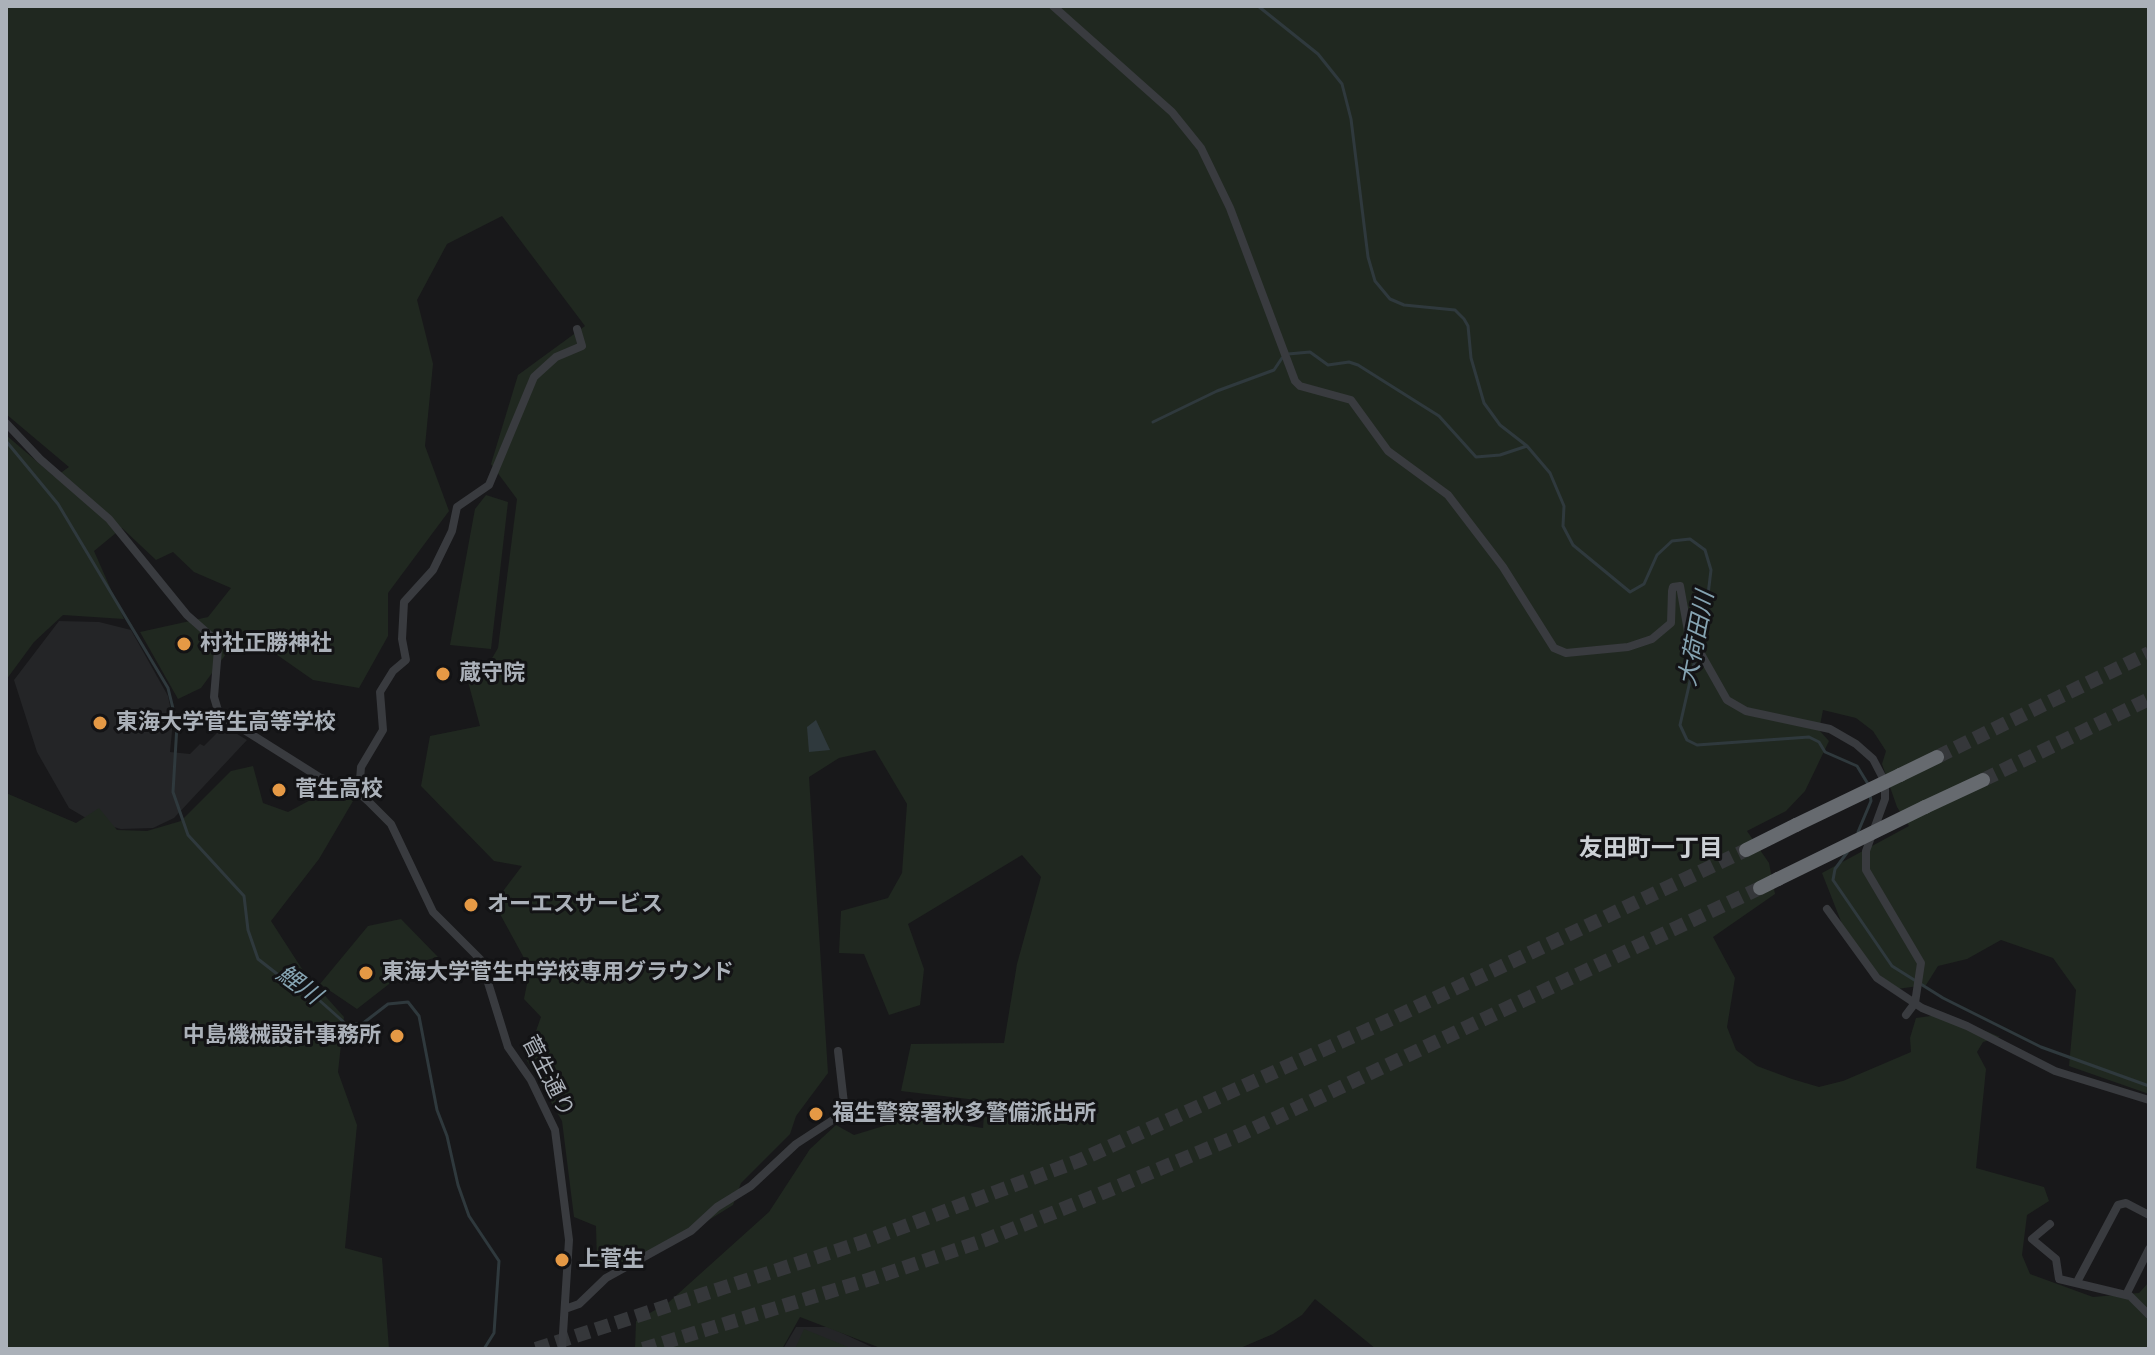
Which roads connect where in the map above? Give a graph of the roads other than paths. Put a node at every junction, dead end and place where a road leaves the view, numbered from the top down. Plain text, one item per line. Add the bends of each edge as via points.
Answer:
1 (1053, 6) edge
2 (577, 329) dead end
3 (6, 423) edge
4 (1937, 757) tunnel mouth
5 (1983, 780) tunnel mouth
6 (359, 793) junction
7 (1746, 850) tunnel mouth
8 (1760, 888) tunnel mouth
9 (1827, 909) dead end
10 (1916, 1000) junction
11 (1906, 1015) dead end
12 (838, 1051) dead end
13 (2149, 1100) edge
14 (2149, 1215) edge
15 (2050, 1224) dead end
16 (2149, 1249) edge
17 (2077, 1282) junction
18 (2126, 1295) junction
19 (565, 1309) junction
20 (2149, 1315) edge
21 (562, 1349) edge

1 - 10 street via 1172,112 1201,148 1230,208 1295,381 1351,400 1384,448 1448,495 1503,567 1554,648 1566,653 1628,647 1652,639 1671,623 1676,585 1683,593 1692,638 1722,694 1737,707 1830,729 1873,759 1885,782 1885,799 1866,851 1866,870 1921,963
2 - 6 street via 582,346 556,357 534,377 489,485 457,507 433,570 404,602 406,660 380,692 383,730 361,767
3 - 6 street, 菅生通り via 109,519 177,604 213,638 218,649 214,697 219,714 333,785
4 - 7 highway, bridge
5 - 8 highway, bridge
6 - 19 street, 菅生通り via 391,824 433,912 481,960 508,1047 555,1130 569,1240
9 - 10 street via 1877,978
10 - 11 street
10 - 13 street via 2055,1071
12 - 19 street via 845,1112 796,1144 691,1231 606,1278 579,1304
14 - 17 street via 2126,1203 2118,1205
15 - 17 street via 2032,1239 2056,1259 2059,1279
16 - 18 street
17 - 18 street
18 - 20 street
19 - 21 street, 菅生通り

